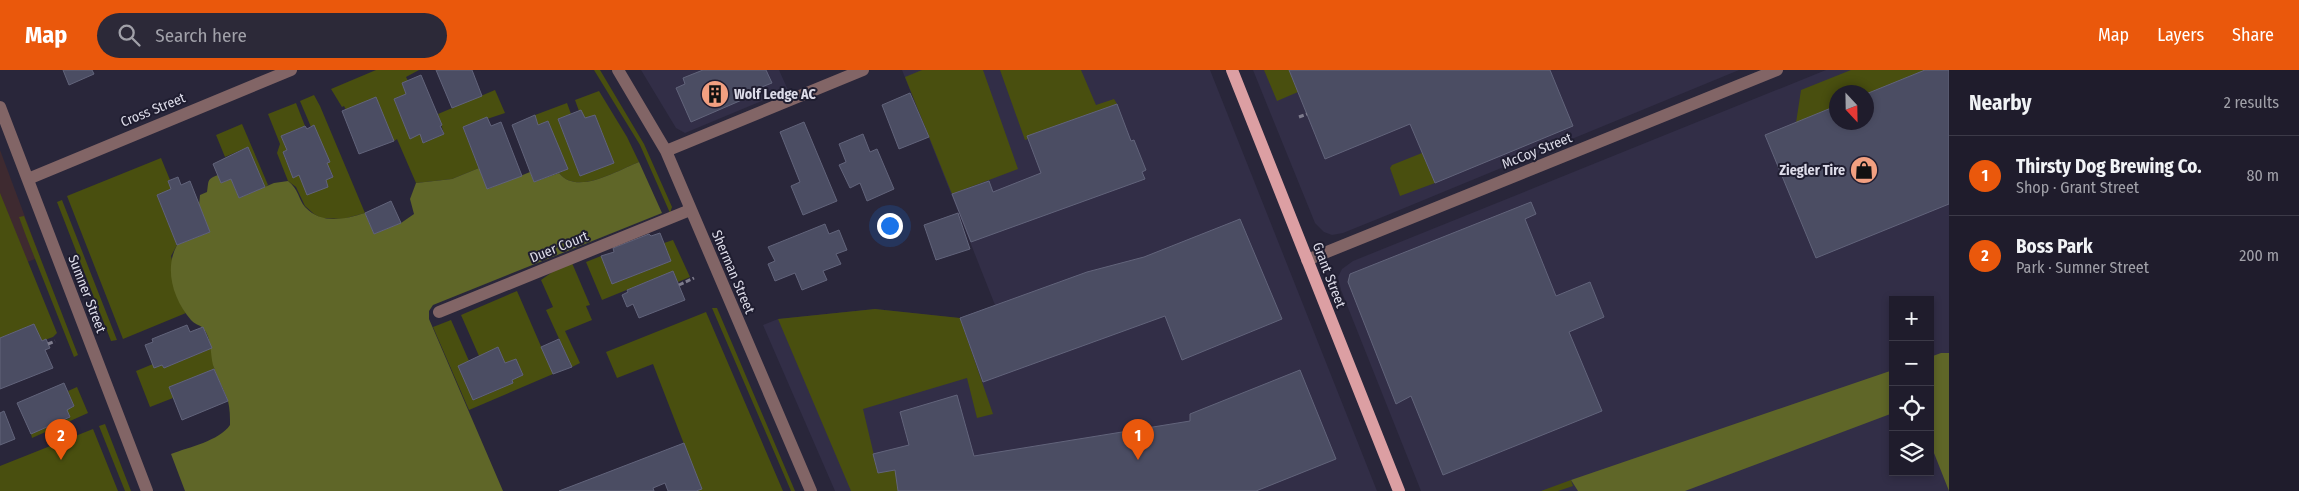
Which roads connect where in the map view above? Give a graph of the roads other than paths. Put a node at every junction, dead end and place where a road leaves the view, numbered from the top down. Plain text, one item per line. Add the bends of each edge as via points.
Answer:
1 (291, 70) edge
2 (618, 70) edge
3 (863, 70) edge
4 (1232, 70) edge
5 (1769, 71) edge
6 (0, 107) edge
7 (666, 151) junction
8 (28, 179) junction
9 (690, 210) junction
10 (1307, 260) junction
11 (438, 312) dead end
12 (147, 491) edge
13 (811, 491) edge
14 (1399, 491) edge

1 - 8 street, Cross Street
2 - 7 street, Sherman Street
3 - 7 street
4 - 10 main road, Grant Street
5 - 10 street, McCoy Street
6 - 8 street, Sumner Street
7 - 9 street, Sherman Street
8 - 12 street, Sumner Street
9 - 11 street, Duer Court
9 - 13 street, Sherman Street
10 - 14 main road, Grant Street

